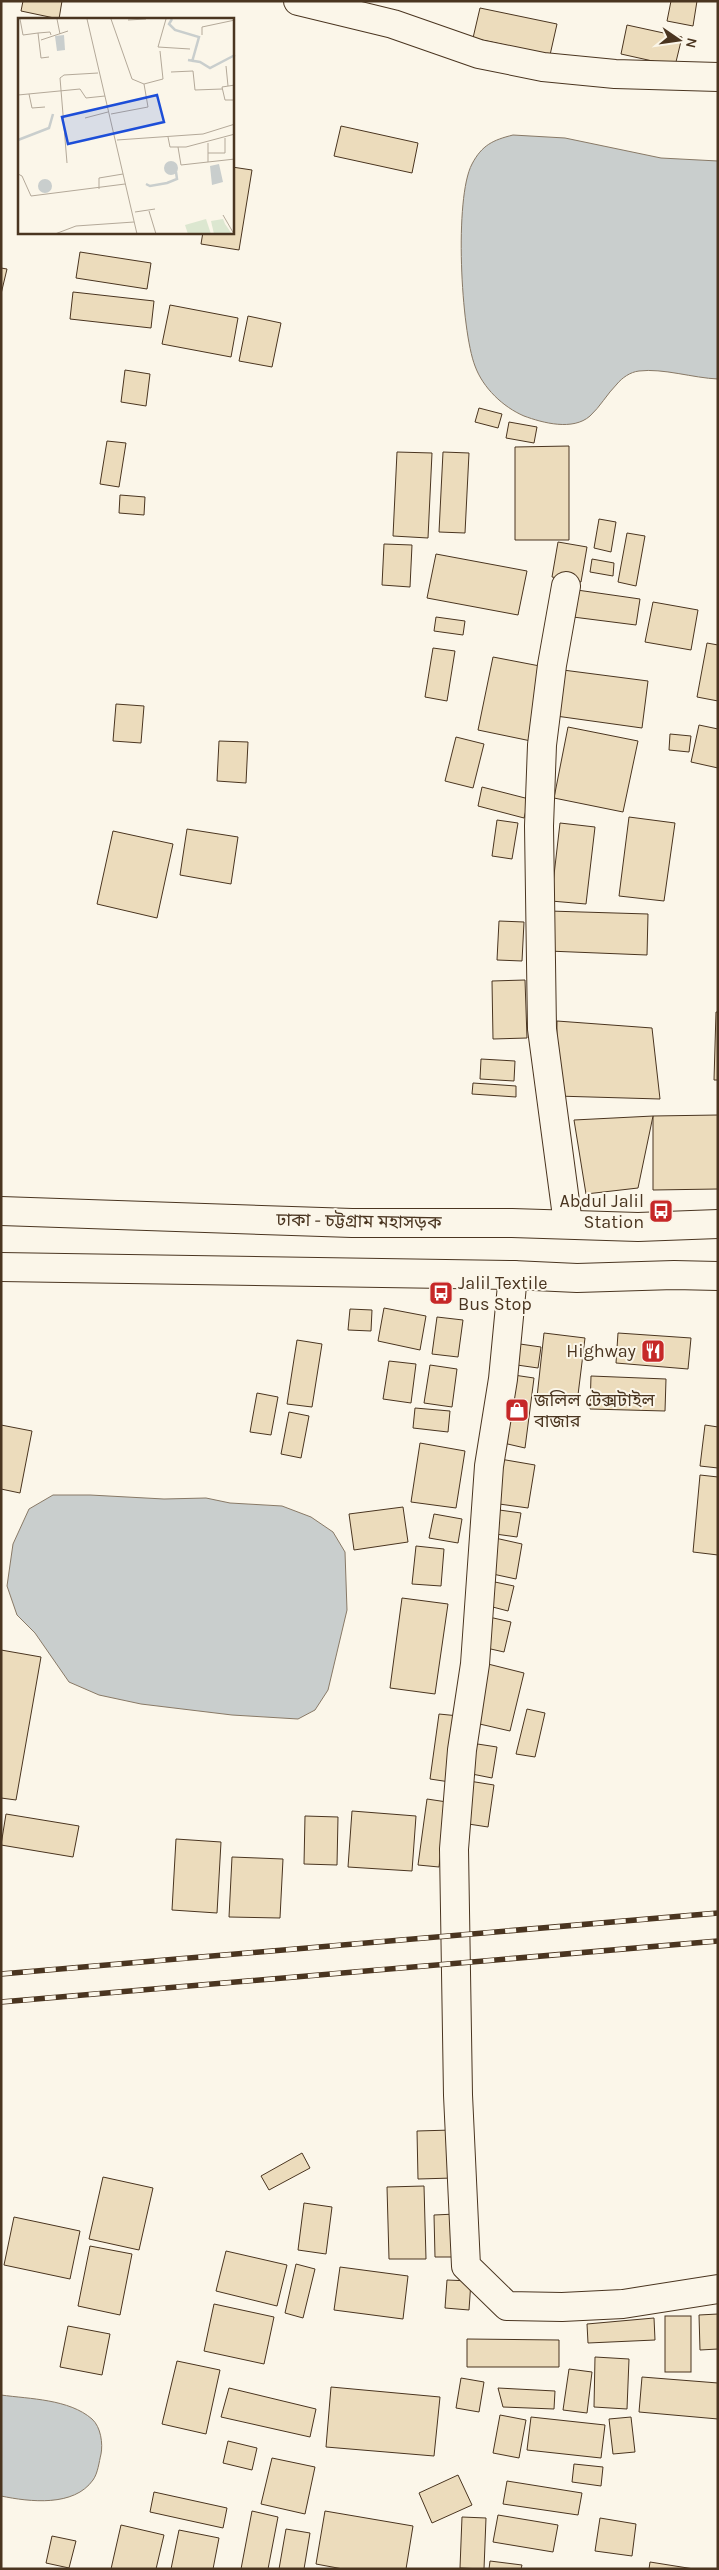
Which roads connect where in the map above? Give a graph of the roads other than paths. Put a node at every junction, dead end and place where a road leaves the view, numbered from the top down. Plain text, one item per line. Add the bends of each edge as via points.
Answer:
1 (298, 1) edge
2 (718, 77) edge
3 (566, 586) dead end
4 (1, 1211) edge
5 (568, 1224) junction
6 (718, 1224) edge
7 (1, 1267) edge
8 (513, 1275) junction
9 (718, 1276) edge
10 (718, 2289) edge

1 - 2 main road via 392,24 479,54 543,67 615,74
3 - 5 main road via 542,745 539,826 542,1029
4 - 5 main road, ঢাকা - চট্টগ্রাম মহাসড়ক via 352,1223
5 - 6 main road, ঢাকা - চট্টগ্রাম মহাসড়ক via 638,1227
7 - 8 main road
8 - 9 main road via 577,1278
8 - 10 main road via 503,1379 489,1466 475,1664 462,1750 454,1849 458,2094 466,2266 506,2306 623,2304

